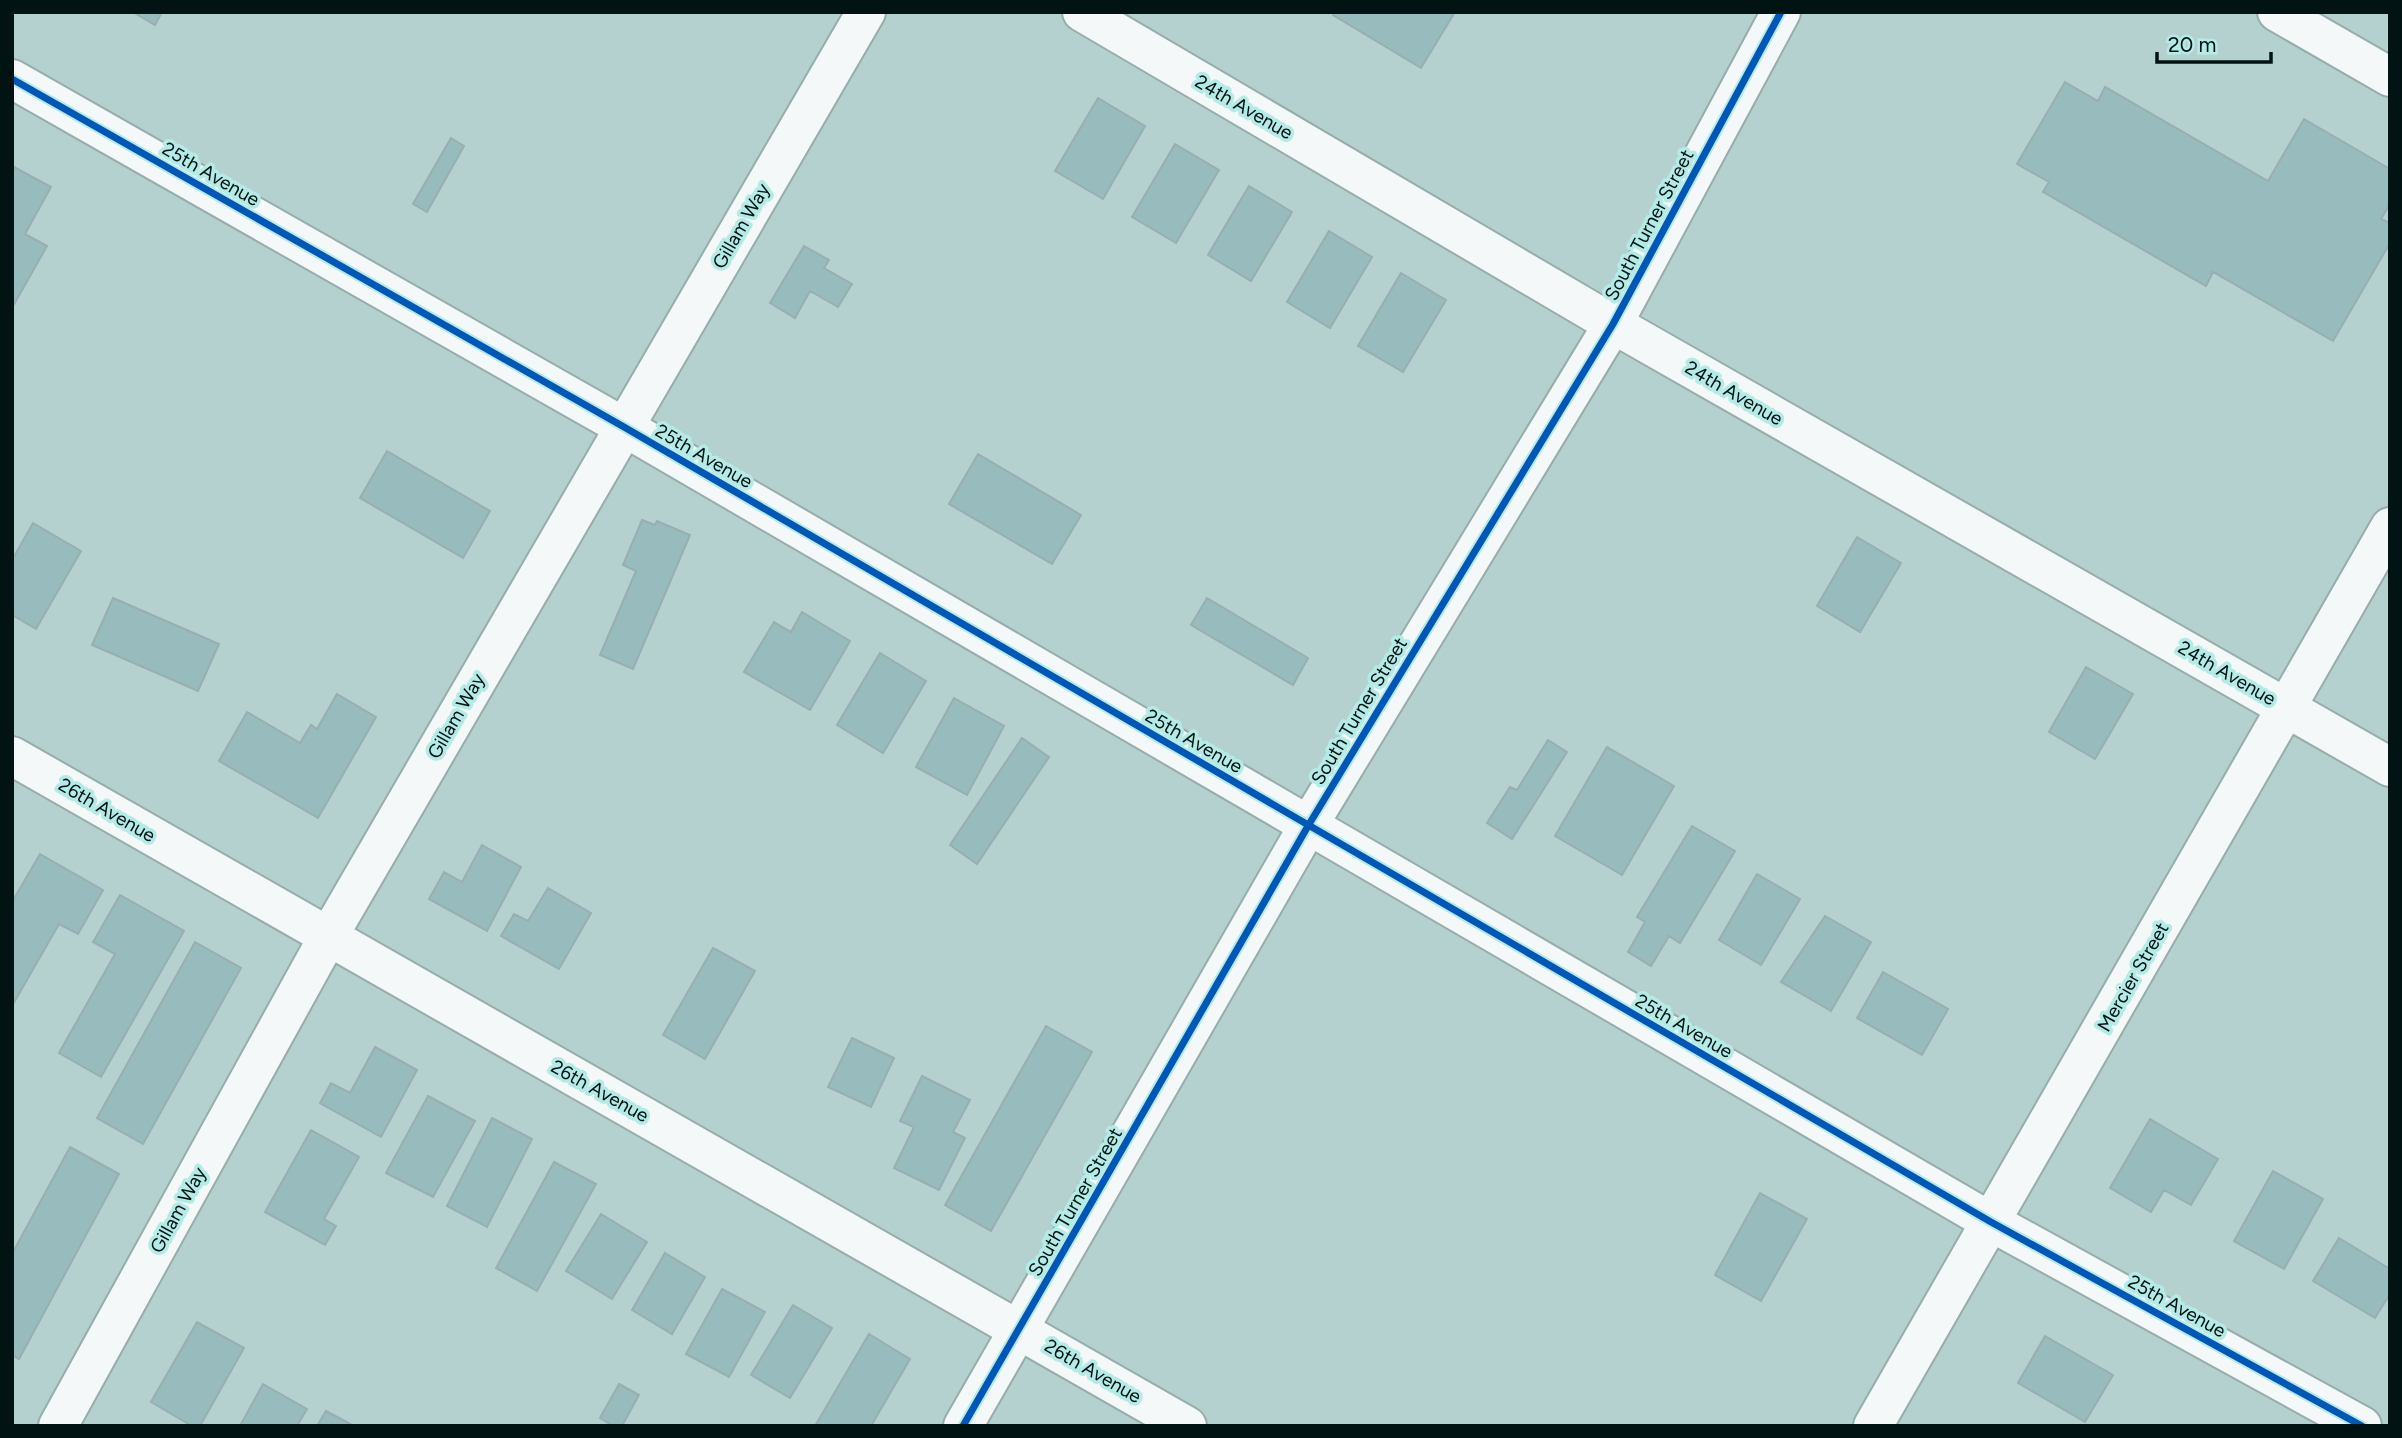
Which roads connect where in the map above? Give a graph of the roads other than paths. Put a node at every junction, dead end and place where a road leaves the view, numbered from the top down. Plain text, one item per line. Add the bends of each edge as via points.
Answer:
1 (866, 12) edge
2 (1082, 12) edge
3 (1781, 12) edge
4 (2277, 12) edge
5 (2390, 78) edge
6 (12, 79) edge
7 (1613, 324) junction
8 (624, 427) junction
9 (2390, 527) edge
10 (2288, 708) junction
11 (12, 756) edge
12 (2390, 767) edge
13 (1308, 826) junction
14 (328, 937) junction
15 (1991, 1222) junction
16 (1021, 1329) junction
17 (2390, 1413) edge
18 (58, 1426) edge
19 (963, 1426) edge
20 (1187, 1426) edge
21 (1873, 1426) edge
22 (2362, 1426) edge
23 (2383, 1426) edge

1 - 8 street, Gillam Way
2 - 7 street, 24th Avenue
3 - 7 street, South Turner Street
4 - 5 street
6 - 8 street, 25th Avenue
7 - 10 street, 24th Avenue
7 - 13 street, South Turner Street
8 - 13 street, 25th Avenue
8 - 14 street, Gillam Way
9 - 10 street, Mercier Street
10 - 12 street, 24th Avenue
10 - 15 street, Mercier Street
11 - 14 street, 26th Avenue
13 - 15 street, 25th Avenue
13 - 16 street, South Turner Street
14 - 16 street, 26th Avenue
14 - 18 street, Gillam Way
15 - 21 street, Mercier Street
15 - 22 street, 25th Avenue
16 - 19 street, South Turner Street
16 - 20 street, 26th Avenue
17 - 23 street

